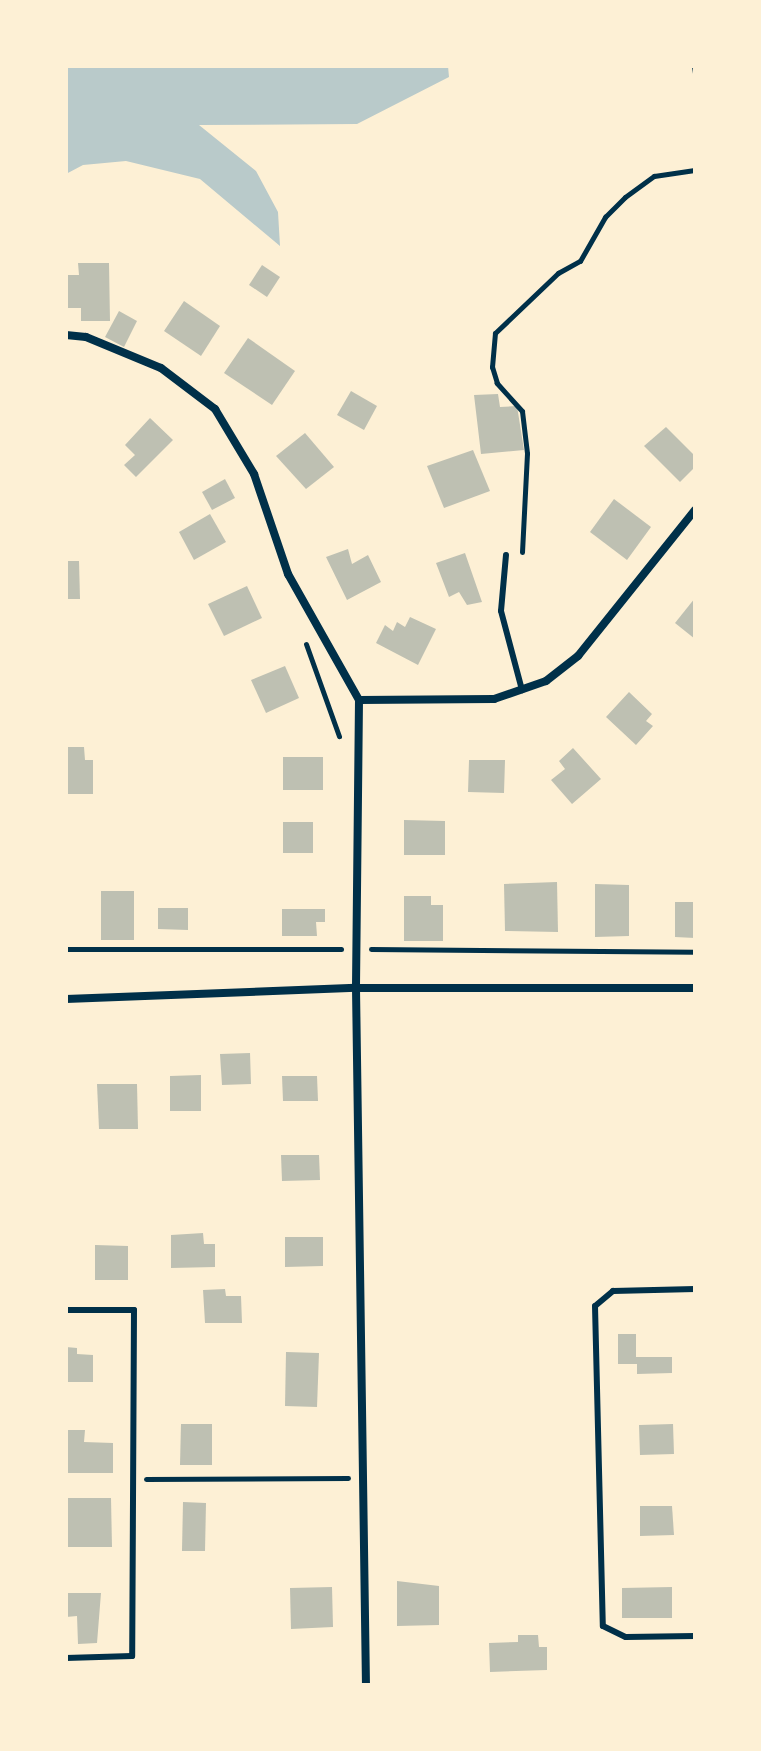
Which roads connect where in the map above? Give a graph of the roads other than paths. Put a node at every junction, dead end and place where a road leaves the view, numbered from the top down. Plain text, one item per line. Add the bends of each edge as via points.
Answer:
1 (66, 335) edge
2 (695, 510) edge
3 (506, 555) dead end
4 (522, 690) junction
5 (359, 700) junction
6 (356, 988) junction
7 (695, 988) edge
8 (66, 999) edge
9 (695, 1289) edge
10 (66, 1310) edge
11 (695, 1636) edge
12 (66, 1658) edge
13 (366, 1685) edge

1 - 5 street via 86,337 161,368 215,409 254,474 288,574
2 - 4 street via 578,656 546,681
3 - 4 lane via 501,611
4 - 5 street via 494,699
5 - 6 street
6 - 7 street
6 - 8 street
6 - 13 street
9 - 11 lane via 613,1291 595,1306 603,1626 626,1637
10 - 12 lane via 134,1310 132,1656

